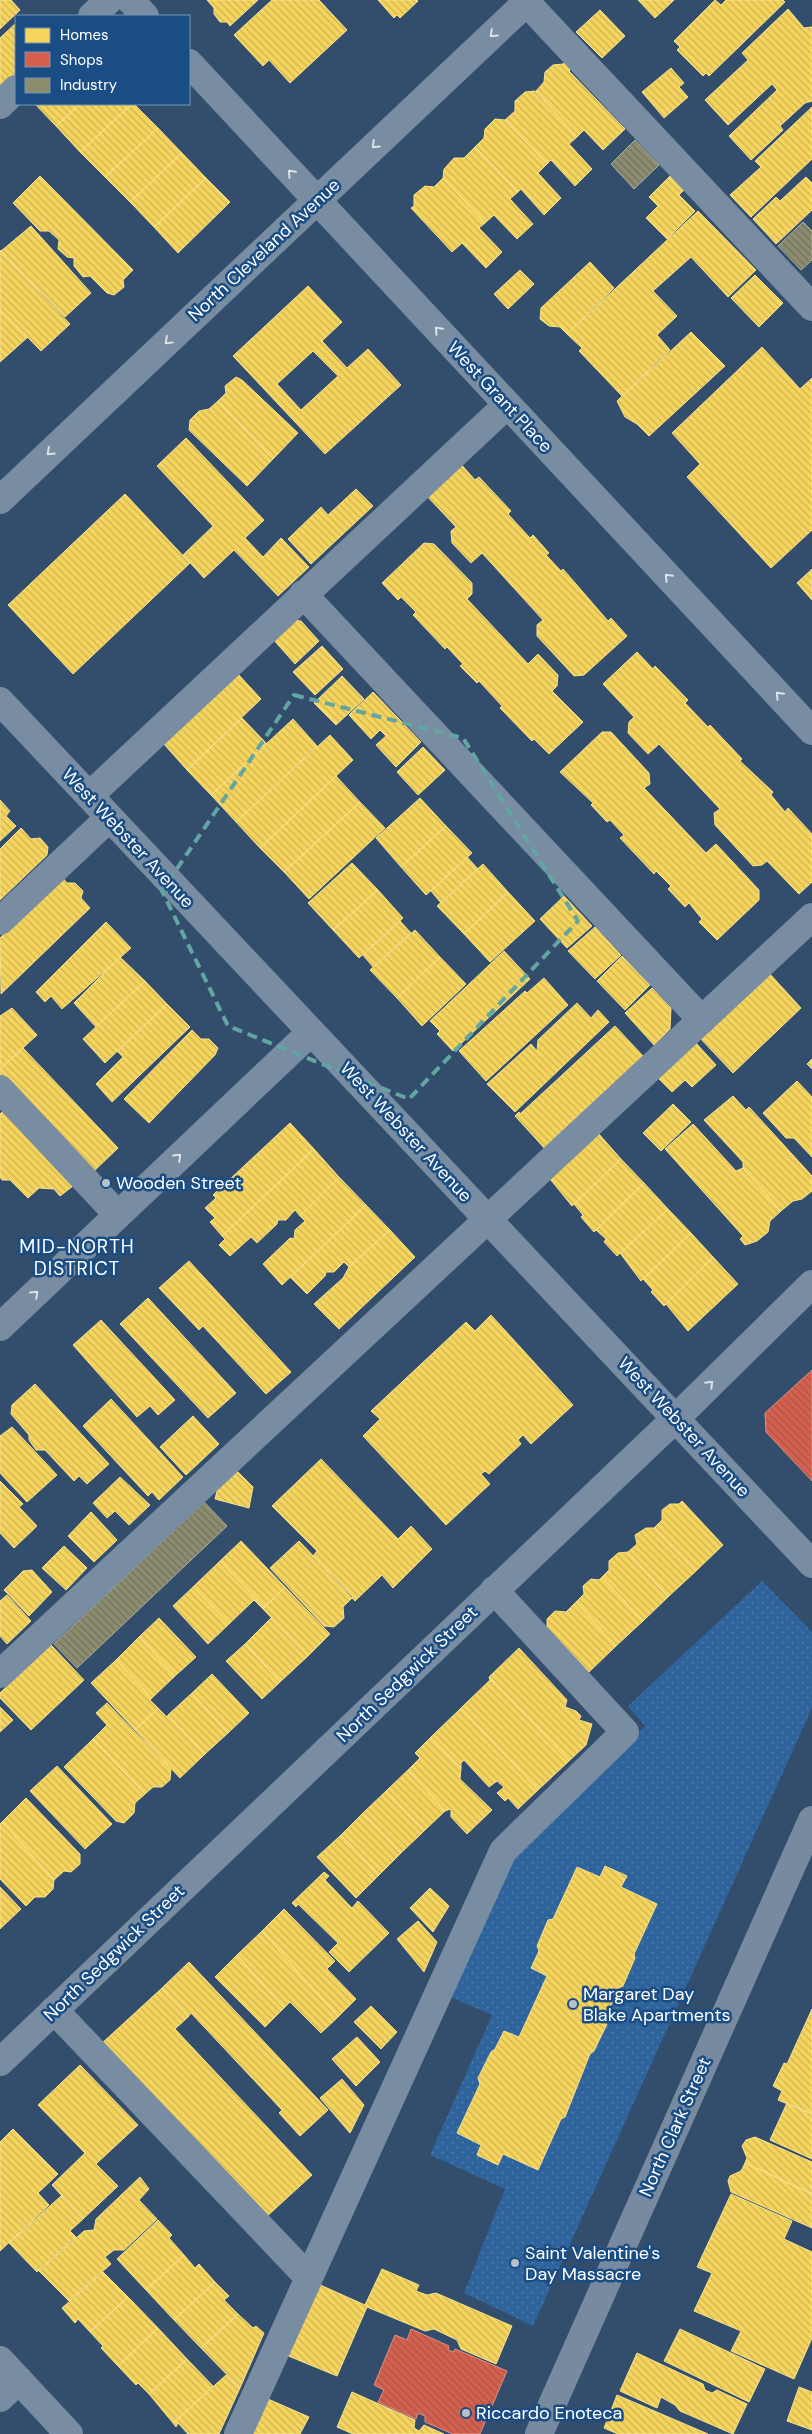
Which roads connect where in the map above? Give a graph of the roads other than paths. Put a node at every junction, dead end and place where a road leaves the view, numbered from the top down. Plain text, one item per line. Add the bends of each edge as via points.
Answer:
1 (108, 0) edge
2 (130, 0) edge
3 (528, 1) edge
4 (93, 15) edge
5 (144, 15) edge
6 (190, 64) edge
7 (15, 90) edge
8 (0, 105) edge
9 (317, 200) junction
10 (812, 306) edge
11 (507, 404) junction
12 (0, 500) edge
13 (303, 594) junction
14 (0, 701) edge
15 (812, 731) edge
16 (89, 796) junction
17 (110, 818) junction
18 (812, 918) edge
19 (0, 921) edge
20 (702, 1020) junction
21 (311, 1032) junction
22 (0, 1089) edge
23 (118, 1215) junction
24 (488, 1220) junction
25 (812, 1284) edge
26 (0, 1327) edge
27 (675, 1418) junction
28 (812, 1564) edge
29 (494, 1590) junction
30 (0, 1674) edge
31 (812, 1820) edge
32 (54, 2010) junction
33 (0, 2062) edge
34 (309, 2278) junction
35 (0, 2360) edge
36 (9, 2389) edge
37 (69, 2434) edge
38 (238, 2434) edge
39 (539, 2434) edge

1 - 4 street
2 - 5 street
3 -> 9 street, North Cleveland Avenue
3 - 10 street
9 -> 6 street, West Grant Place
7 - 8 street
11 -> 9 street, West Grant Place
9 -> 12 street, North Cleveland Avenue
11 - 13 street
15 -> 11 street, West Grant Place
13 - 16 street
13 - 20 street
14 - 16 street, West Webster Avenue
16 - 17 street, West Webster Avenue
17 - 19 street
17 - 21 street, West Webster Avenue
18 - 20 street
20 - 24 street
23 -> 21 street
21 - 24 street, West Webster Avenue
22 - 23 street
26 -> 23 street
24 - 27 street, West Webster Avenue
24 - 30 street
27 -> 25 street, North Sedgwick Street
27 - 28 street, West Webster Avenue
27 - 29 street, North Sedgwick Street
29 - 32 street, North Sedgwick Street
29 - 34 street via 626,1732 503,1850
31 - 39 main road, North Clark Street
32 - 33 street, North Sedgwick Street
32 - 34 street
34 - 38 street
35 - 36 street
36 - 37 street

